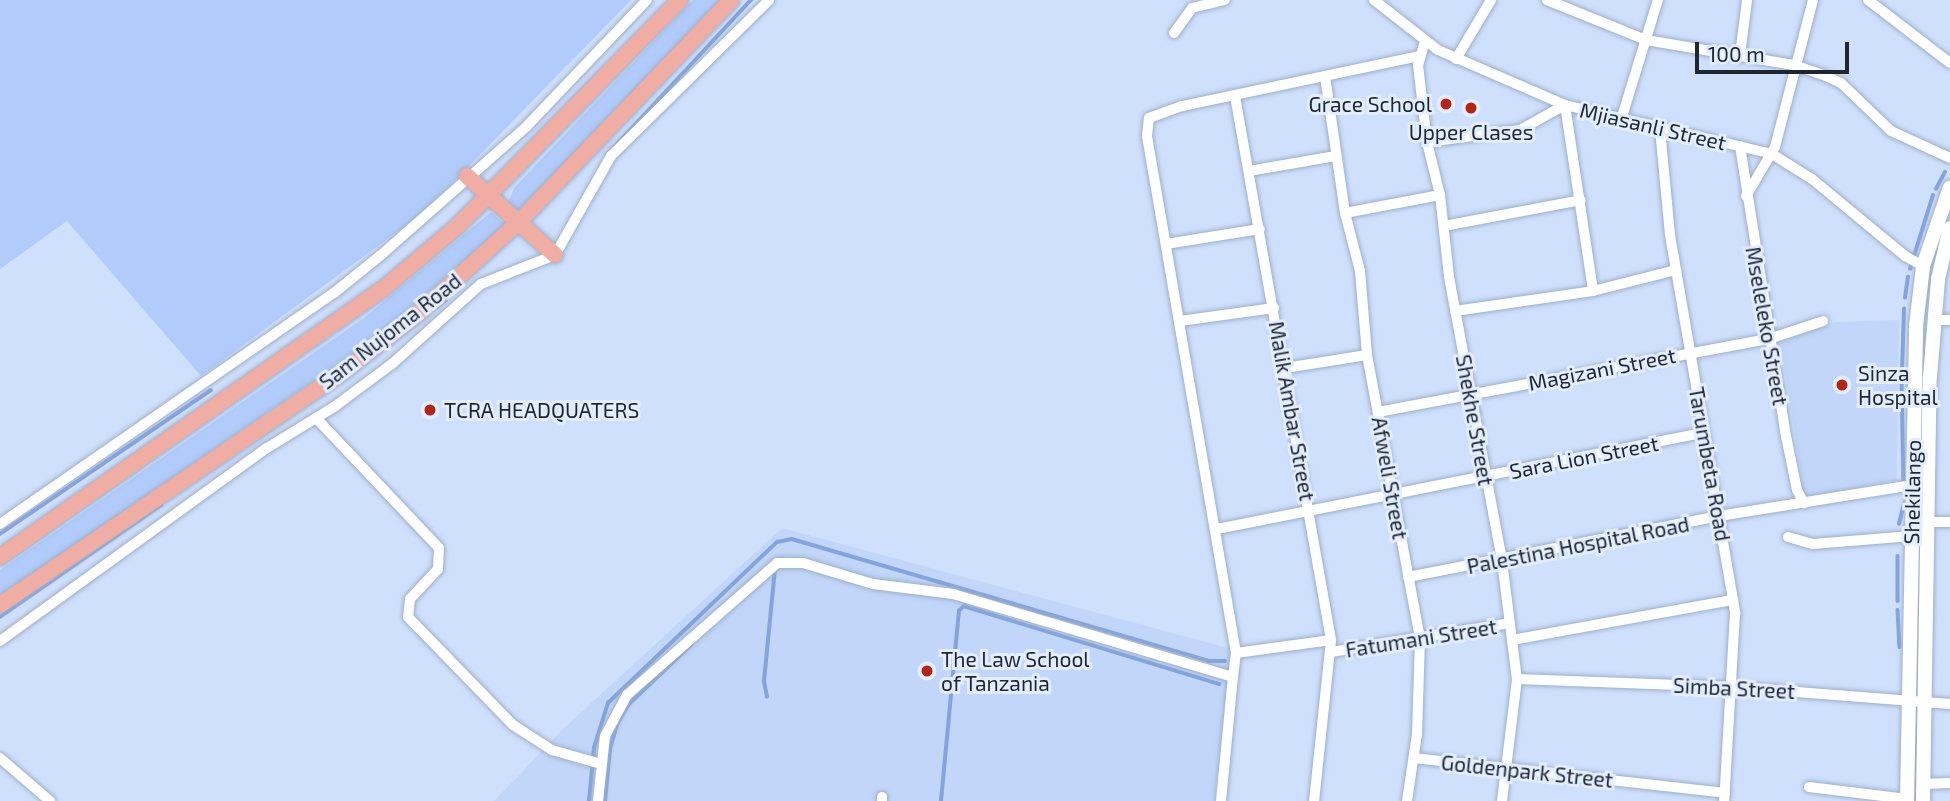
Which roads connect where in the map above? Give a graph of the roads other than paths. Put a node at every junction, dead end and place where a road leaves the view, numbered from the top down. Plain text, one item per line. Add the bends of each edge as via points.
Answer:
1 (647, 0) edge
2 (680, 0) edge
3 (731, 0) edge
4 (769, 0) edge
5 (1225, 0) edge
6 (1374, 0) edge
7 (1490, 0) edge
8 (1547, 0) edge
9 (1658, 0) edge
10 (1747, 0) edge
11 (1813, 0) edge
12 (1868, 0) edge
13 (1174, 33) dead end
14 (1646, 40) junction
15 (1425, 41) junction
16 (1420, 55) junction
17 (1740, 55) junction
18 (1456, 59) junction
19 (1950, 63) edge
20 (1794, 65) junction
21 (1325, 76) junction
22 (1235, 96) junction
23 (1564, 105) junction
24 (1621, 120) junction
25 (1660, 129) junction
26 (1427, 142) junction
27 (1740, 146) junction
28 (1772, 154) junction
29 (1336, 156) junction
30 (1950, 158) edge
31 (1250, 171) junction
32 (467, 176) junction
33 (1950, 187) edge
34 (488, 195) junction
35 (1440, 195) junction
36 (1745, 198) junction
37 (1580, 200) junction
38 (1345, 213) junction
39 (519, 222) junction
40 (1444, 226) junction
41 (1950, 228) edge
42 (1260, 229) junction
43 (1166, 244) junction
44 (555, 255) junction
45 (1923, 265) junction
46 (1675, 270) junction
47 (1593, 291) junction
48 (1274, 308) junction
49 (1455, 311) junction
50 (1933, 320) junction
51 (1950, 320) edge
52 (1180, 321) junction
53 (1823, 321) dead end
54 (1769, 339) junction
55 (1691, 352) junction
56 (1367, 355) junction
57 (1285, 368) junction
58 (1469, 392) junction
59 (1378, 412) junction
60 (316, 418) junction
61 (1703, 433) junction
62 (1485, 477) junction
63 (1913, 485) junction
64 (1393, 492) junction
65 (1804, 503) junction
66 (1309, 509) junction
67 (1719, 516) junction
68 (1928, 522) junction
69 (1950, 522) edge
70 (0, 524) edge
71 (1217, 529) junction
72 (1912, 536) junction
73 (1788, 537) dead end
74 (0, 557) edge
75 (1502, 561) junction
76 (1408, 577) junction
77 (1733, 600) junction
78 (0, 605) edge
79 (1510, 623) junction
80 (1420, 639) junction
81 (1331, 640) junction
82 (1512, 640) junction
83 (0, 641) edge
84 (1331, 652) junction
85 (1236, 653) junction
86 (1233, 677) junction
87 (1517, 679) junction
88 (1733, 687) junction
89 (1908, 702) junction
90 (1924, 704) junction
91 (1950, 704) edge
92 (0, 758) edge
93 (1414, 758) junction
94 (601, 764) junction
95 (1505, 769) junction
96 (1950, 783) edge
97 (1923, 784) junction
98 (1809, 787) dead end
99 (1724, 797) edge
100 (1907, 800) edge
101 (50, 801) edge
102 (598, 801) edge
103 (1221, 801) edge
104 (1314, 801) edge
105 (1407, 801) edge
106 (1502, 801) edge
107 (1923, 801) edge

1 - 32 street via 526,127
2 - 34 main road, Sam Nujoma Road
3 - 39 main road, Sam Nujoma Road
4 - 44 street via 611,156
5 - 13 street via 1192,8
6 - 15 street, Mjiasanli Street
7 - 18 street
8 - 14 street
9 - 14 street
10 - 17 street
11 - 20 street
12 - 19 street
14 - 17 street
14 - 24 street
15 - 16 street, Shekhe Street
15 - 18 street, Mjiasanli Street
16 - 21 street
16 - 26 street, Shekhe Street
17 - 20 street
18 - 23 street, Mjiasanli Street
20 - 28 street
20 - 30 street via 1841,83 1891,131
21 - 22 street
21 - 29 street, Afweli Street
22 - 31 street, Malik Ambar Street
22 - 43 street via 1164,110 1149,118 1147,136
23 - 24 street, Mjiasanli Street
23 - 26 street via 1520,130
23 - 37 street
24 - 25 street, Mjiasanli Street
25 - 27 street, Mjiasanli Street
25 - 46 street, Tarumbeta Road
26 - 35 street, Shekhe Street
27 - 28 street, Mjiasanli Street
27 - 36 street, Mseleleko Street
28 - 36 street
28 - 45 street, Mjiasanli Street via 1812,179 1905,256
29 - 31 street
29 - 38 street, Afweli Street
31 - 42 street, Malik Ambar Street
32 - 34 main road
32 - 70 street via 334,293
33 - 45 main road, Shekilango
34 - 39 main road
34 - 74 main road, Sam Nujoma Road via 344,320
35 - 38 street
35 - 40 street, Shekhe Street
36 - 54 street, Mseleleko Street
37 - 40 street
37 - 47 street
38 - 56 street, Afweli Street via 1360,271
39 - 44 main road
39 - 78 main road, Sam Nujoma Road via 386,340
40 - 49 street, Shekhe Street
41 - 50 main road, Shekilango
42 - 43 street
42 - 48 street, Malik Ambar Street
43 - 52 street
44 - 60 street via 481,284 391,364
45 - 63 main road, Shekilango via 1916,326
46 - 47 street
46 - 55 street, Tarumbeta Road
47 - 49 street
48 - 52 street
48 - 57 street, Malik Ambar Street
49 - 58 street, Shekhe Street
50 - 51 street
50 - 68 main road, Shekilango
52 - 71 street
53 - 54 street, Magizani Street
54 - 55 street, Magizani Street
54 - 65 street, Mseleleko Street via 1797,490
55 - 58 street, Magizani Street
55 - 61 street, Tarumbeta Road
56 - 57 street
56 - 59 street, Afweli Street
57 - 66 street, Malik Ambar Street
58 - 59 street, Magizani Street
58 - 62 street, Shekhe Street
59 - 64 street, Afweli Street
60 - 83 street via 244,464
60 - 94 street via 439,548 438,569 410,599 408,617 513,725 552,750
61 - 62 street, Sara Lion Street
61 - 67 street, Tarumbeta Road
62 - 64 street, Sara Lion Street
62 - 75 street, Shekhe Street
63 - 65 street, Palestina Hospital Road
63 - 72 main road, Shekilango
64 - 66 street, Sara Lion Street
64 - 76 street, Afweli Street
65 - 67 street, Palestina Hospital Road
66 - 71 street, Sara Lion Street
66 - 81 street, Malik Ambar Street
67 - 75 street, Palestina Hospital Road
67 - 77 street, Tarumbeta Road
68 - 69 street
68 - 90 main road, Shekilango
71 - 85 street
72 - 73 street via 1813,544
72 - 89 main road, Shekilango
75 - 76 street, Palestina Hospital Road
75 - 79 street, Shekhe Street
76 - 80 street, Afweli Street
77 - 82 street
77 - 88 street, Tarumbeta Road
79 - 80 street, Fatumani Street
79 - 82 street, Shekhe Street
80 - 84 street, Fatumani Street
80 - 93 street, Afweli Street
81 - 84 street, Malik Ambar Street
81 - 85 street
82 - 87 street, Shekhe Street
84 - 104 street, Malik Ambar Street
85 - 86 street
86 - 94 street via 953,594 873,584 788,561 771,566 627,695 605,736
86 - 103 street
87 - 88 street, Simba Street
87 - 95 street, Shekhe Street
88 - 89 street, Simba Street
88 - 99 street, Tarumbeta Road
89 - 90 street, Simba Street
89 - 100 main road, Shekilango
90 - 91 street, Simba Street
90 - 97 main road, Shekilango
92 - 101 street
93 - 95 street, Goldenpark Street
93 - 105 street, Afweli Street
94 - 102 street
95 - 99 street, Goldenpark Street
95 - 106 street, Shekhe Street
96 - 97 street
97 - 107 main road, Shekilango
98 - 100 street

